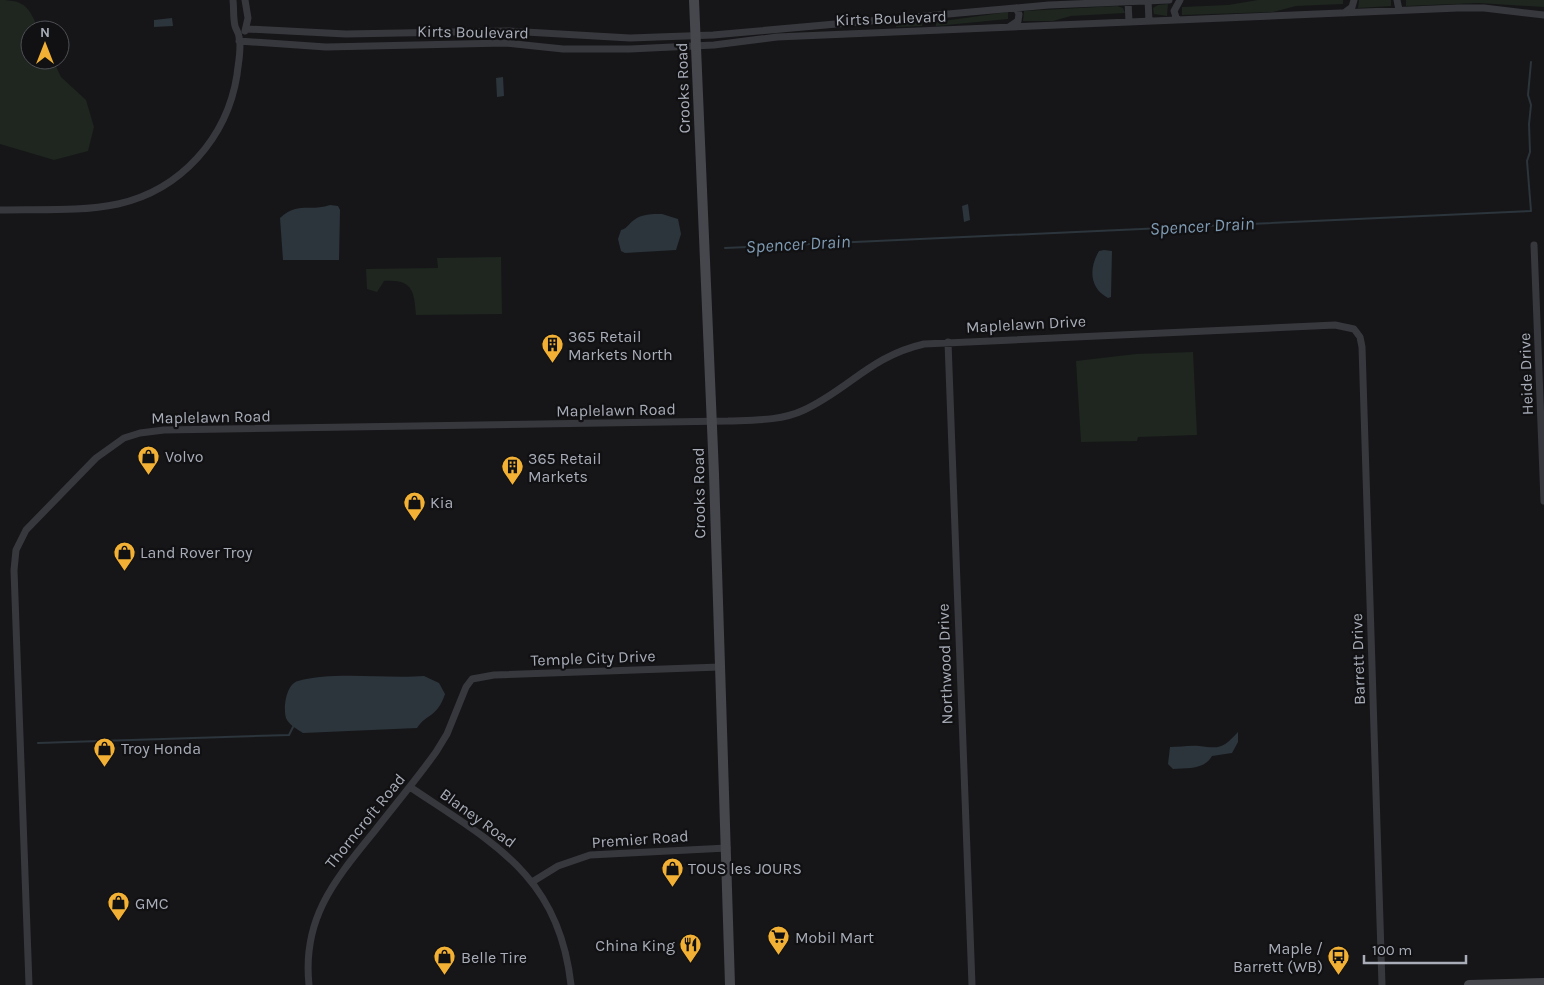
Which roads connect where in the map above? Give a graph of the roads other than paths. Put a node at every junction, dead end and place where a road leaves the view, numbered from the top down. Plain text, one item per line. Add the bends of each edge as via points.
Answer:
1 (233, 0) edge
2 (245, 0) edge
3 (694, 0) edge
4 (1148, 0) edge
5 (1170, 0) edge
6 (1180, 0) edge
7 (1354, 0) edge
8 (1397, 0) edge
9 (1128, 1) edge
10 (1016, 8) junction
11 (1399, 10) junction
12 (1344, 13) junction
13 (934, 15) junction
14 (1544, 15) edge
15 (1177, 20) junction
16 (1149, 21) junction
17 (1129, 22) junction
18 (1008, 27) junction
19 (247, 29) junction
20 (931, 30) junction
21 (696, 35) junction
22 (240, 39) junction
23 (697, 46) junction
24 (0, 210) edge
25 (1534, 246) dead end
26 (1541, 316) edge
27 (1358, 333) joint
28 (948, 342) junction
29 (712, 422) junction
30 (1544, 501) edge
31 (720, 667) junction
32 (468, 682) joint
33 (410, 787) junction
34 (726, 848) junction
35 (532, 882) junction
36 (1544, 983) edge
37 (28, 985) edge
38 (309, 985) edge
39 (571, 985) edge
40 (730, 985) edge
41 (972, 985) edge
42 (1382, 985) edge
43 (1469, 985) edge

1 - 22 street
2 - 19 street
3 - 21 main road, Crooks Road
4 - 5 street, Kirts Boulevard
4 - 9 street, Kirts Boulevard
4 - 16 street
6 - 15 street via 1174,11
7 - 12 street via 1352,7
8 - 11 street
9 - 10 street, Kirts Boulevard
9 - 17 street
10 - 13 street, Kirts Boulevard
10 - 18 street via 1018,21
11 - 12 street, Kirts Boulevard
11 - 14 street, Kirts Boulevard via 1484,8
12 - 15 street, Kirts Boulevard
13 - 20 street via 929,21
13 - 21 street, Kirts Boulevard
15 - 16 street, Kirts Boulevard
16 - 17 street, Kirts Boulevard
17 - 18 street, Kirts Boulevard
18 - 20 street, Kirts Boulevard
19 - 21 street, Kirts Boulevard via 346,34 508,31 608,38
19 - 22 street
20 - 23 street, Kirts Boulevard via 777,37
21 - 23 main road, Crooks Road
22 - 23 street, Kirts Boulevard via 326,47 505,43 563,49
22 - 24 street via 236,81 226,116 206,149 174,179 147,194 118,204
23 - 29 main road, Crooks Road
25 - 26 street, Heide Drive
26 - 30 street, Heide Drive
27 - 28 street, Maplelawn Drive via 1335,325
27 - 42 street, Barrett Drive via 1362,347
28 - 29 street, Maplelawn Drive via 913,347 891,355 798,412 768,419
28 - 41 street, Northwood Drive
29 - 31 main road, Crooks Road
29 - 37 street, Maplelawn Road via 164,430 132,435 102,453 26,530 14,560
31 - 32 street, Temple City Drive via 494,675 476,677
31 - 34 main road, Crooks Road
32 - 33 street, Thorncroft Road via 447,734
33 - 35 street, Blaney Road via 496,845
33 - 38 street, Thorncroft Road via 343,869 325,897 310,939
34 - 35 street, Premier Road via 590,855 558,866
34 - 40 main road, Crooks Road
35 - 39 street, Blaney Road via 552,914 566,952
36 - 43 main road

